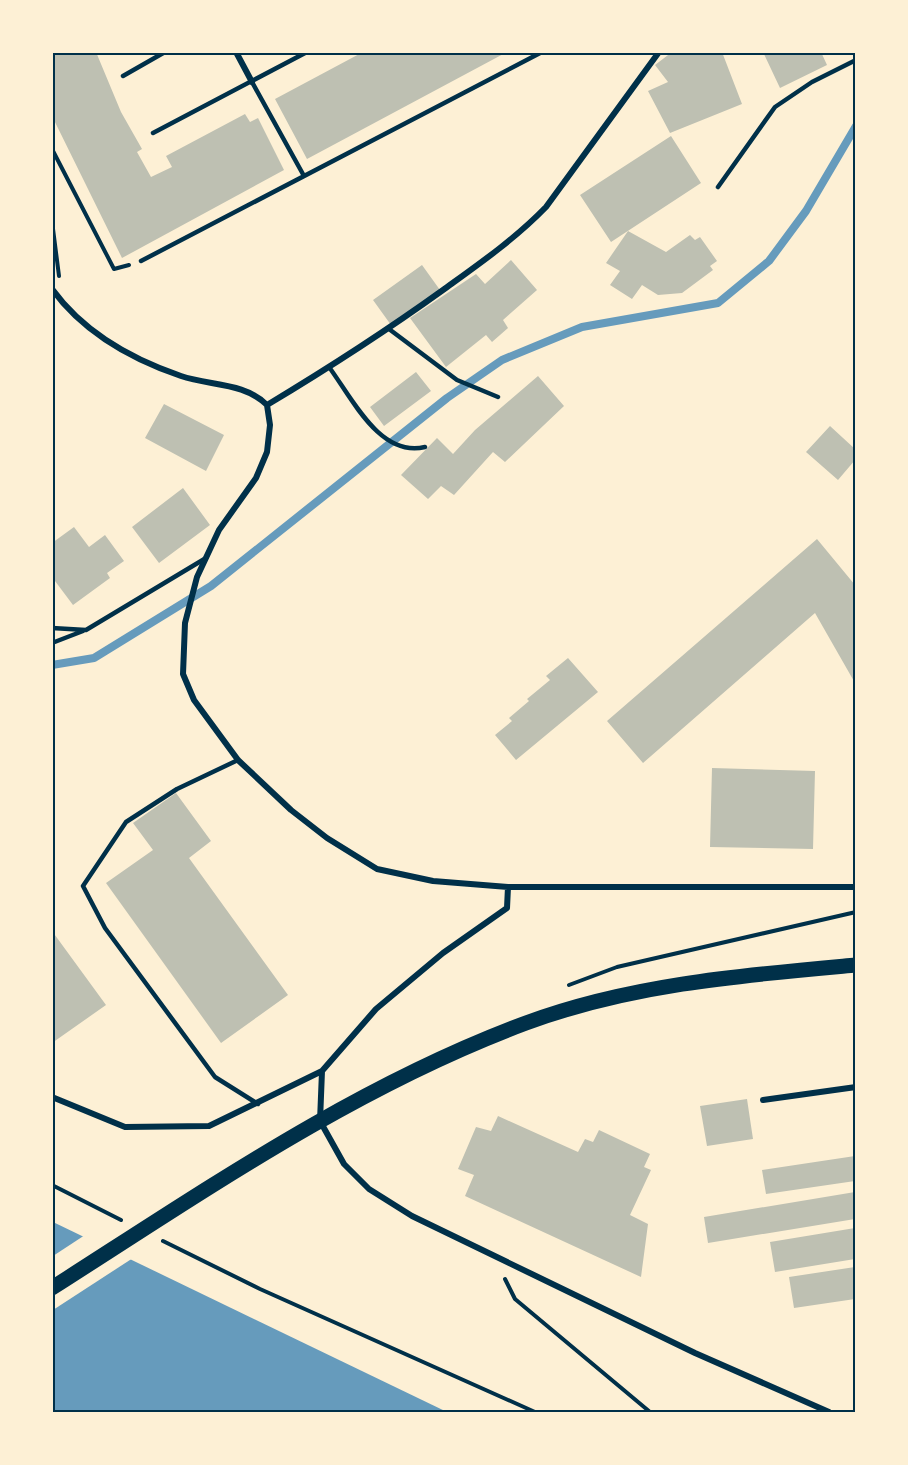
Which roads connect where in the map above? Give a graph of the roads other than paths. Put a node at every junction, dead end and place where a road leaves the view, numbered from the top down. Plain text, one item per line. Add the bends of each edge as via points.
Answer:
1 (165, 52) edge
2 (236, 52) edge
3 (307, 52) edge
4 (542, 52) edge
5 (659, 52) edge
6 (855, 60) edge
7 (123, 75) dead end
8 (252, 82) junction
9 (153, 133) dead end
10 (304, 176) junction
11 (718, 187) dead end
12 (141, 261) road end
13 (52, 290) edge
14 (389, 329) junction
15 (329, 367) junction
16 (498, 397) dead end
17 (267, 405) junction
18 (425, 447) dead end
19 (206, 558) junction
20 (52, 628) edge
21 (86, 630) junction
22 (52, 644) edge
23 (238, 760) junction
24 (508, 887) junction
25 (855, 887) edge
26 (855, 965) edge
27 (322, 1071) junction
28 (855, 1087) edge
29 (52, 1097) edge
30 (763, 1100) dead end
31 (258, 1104) junction
32 (52, 1288) edge
33 (829, 1413) edge

1 - 7 lane
2 - 8 street
3 - 8 lane
4 - 10 lane
5 - 14 street via 546,207 502,248
6 - 11 lane via 775,107
8 - 9 lane
8 - 10 lane
10 - 12 lane
13 - 17 street via 107,344 182,376 243,389
14 - 15 street
14 - 16 lane via 457,380
15 - 17 street
15 - 18 lane via 380,436 398,446
17 - 19 street via 267,452 256,478 219,530
19 - 21 lane
19 - 23 street via 185,623 183,674 194,700
20 - 21 lane
21 - 22 lane
23 - 24 street via 300,817 377,869 434,881
23 - 31 lane via 177,789 126,822 83,886 105,928 214,1077
24 - 25 street
24 - 27 street via 507,908 443,953 376,1009
26 - 32 main road via 718,977 593,1002 526,1023 410,1074 297,1133
27 - 31 street
27 - 33 street via 320,1121 344,1164 369,1189 496,1259
28 - 30 street
29 - 31 street via 125,1126 209,1126

